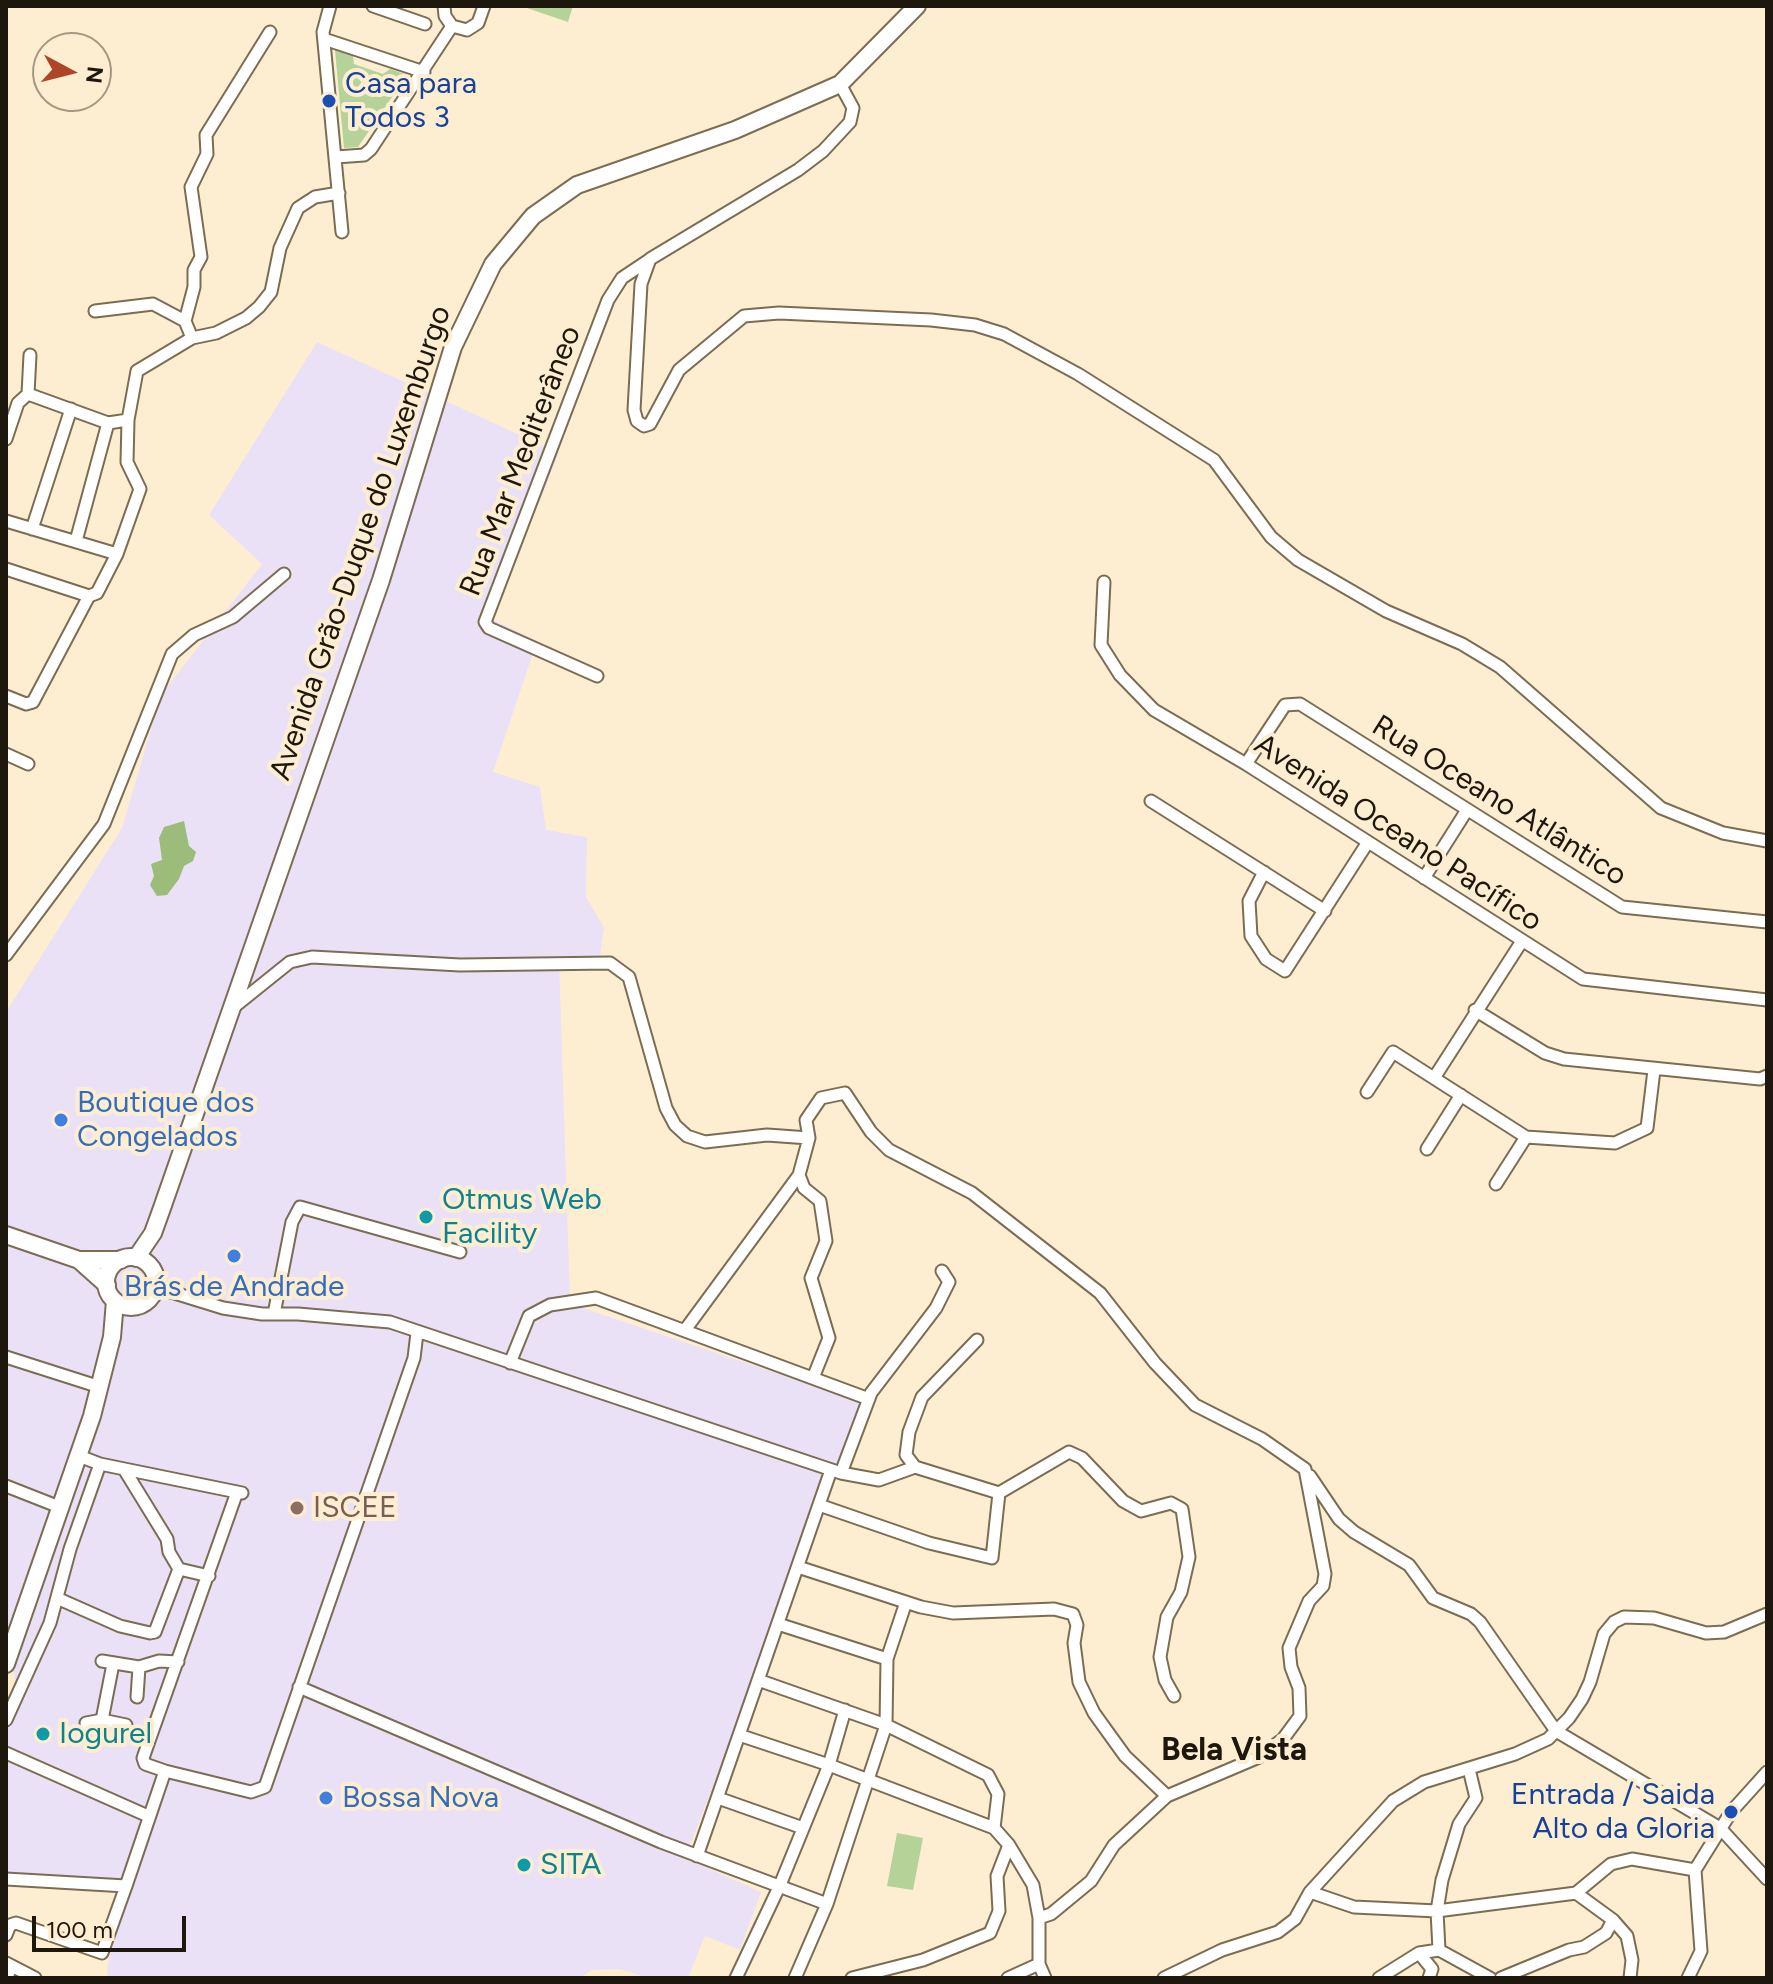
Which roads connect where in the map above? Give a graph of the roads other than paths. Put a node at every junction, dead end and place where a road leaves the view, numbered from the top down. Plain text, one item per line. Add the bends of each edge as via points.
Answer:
1 (330, 6) edge
2 (373, 6) edge
3 (444, 6) edge
4 (484, 6) edge
5 (917, 6) edge
6 (425, 24) dead end
7 (452, 26) junction
8 (270, 32) dead end
9 (324, 39) junction
10 (424, 72) junction
11 (840, 84) junction
12 (336, 157) junction
13 (339, 193) junction
14 (342, 232) dead end
15 (650, 259) junction
16 (95, 311) dead end
17 (185, 321) junction
18 (192, 338) junction
19 (30, 355) dead end
20 (28, 394) junction
21 (12, 404) edge
22 (71, 409) junction
23 (128, 420) junction
24 (108, 423) junction
25 (6, 439) edge
26 (6, 521) edge
27 (32, 529) junction
28 (76, 541) junction
29 (117, 554) junction
30 (6, 569) edge
31 (284, 574) dead end
32 (1104, 582) dead end
33 (89, 596) junction
34 (597, 676) dead end
35 (6, 696) edge
36 (6, 754) edge
37 (28, 764) dead end
38 (1246, 764) junction
39 (1151, 801) dead end
40 (1467, 810) junction
41 (1767, 841) edge
42 (1368, 842) junction
43 (1264, 872) junction
44 (1424, 878) junction
45 (1325, 911) junction
46 (1767, 922) edge
47 (1522, 941) junction
48 (6, 955) edge
49 (1767, 1000) edge
50 (232, 1008) junction
51 (1475, 1010) junction
52 (1654, 1070) junction
53 (1767, 1076) edge
54 (1434, 1078) junction
55 (1367, 1092) dead end
56 (1461, 1095) junction
57 (1526, 1137) junction
58 (809, 1138) junction
59 (1427, 1149) dead end
60 (799, 1175) junction
61 (1496, 1184) dead end
62 (6, 1235) edge
63 (460, 1252) dead end
64 (79, 1260) junction
65 (135, 1262) junction
66 (942, 1271) dead end
67 (107, 1285) junction
68 (155, 1287) junction
69 (115, 1301) junction
70 (141, 1305) junction
71 (274, 1314) junction
72 (685, 1330) junction
73 (417, 1333) junction
74 (112, 1337) junction
75 (977, 1340) dead end
76 (6, 1357) edge
77 (510, 1363) junction
78 (813, 1378) junction
79 (100, 1387) junction
80 (869, 1399) junction
81 (79, 1456) junction
82 (100, 1464) junction
83 (915, 1467) junction
84 (124, 1469) junction
85 (1305, 1469) junction
86 (836, 1472) junction
87 (6, 1486) edge
88 (999, 1493) junction
89 (819, 1505) junction
90 (62, 1508) junction
91 (798, 1567) junction
92 (179, 1569) junction
93 (209, 1576) junction
94 (59, 1599) junction
95 (906, 1602) junction
96 (1767, 1614) edge
97 (778, 1624) junction
98 (887, 1659) junction
99 (102, 1661) dead end
100 (178, 1662) junction
101 (6, 1664) edge
102 (139, 1667) junction
103 (112, 1669) dead end
104 (758, 1680) junction
105 (299, 1687) junction
106 (1174, 1696) dead end
107 (137, 1697) dead end
108 (845, 1710) junction
109 (6, 1720) edge
110 (102, 1720) junction
111 (86, 1723) dead end
112 (126, 1725) dead end
113 (886, 1725) junction
114 (1556, 1731) junction
115 (739, 1735) junction
116 (6, 1753) edge
117 (829, 1765) junction
118 (1469, 1769) junction
119 (165, 1771) junction
120 (1767, 1772) edge
121 (870, 1780) junction
122 (1167, 1796) junction
123 (718, 1798) junction
124 (148, 1816) junction
125 (803, 1828) junction
126 (994, 1828) junction
127 (1720, 1828) junction
128 (1009, 1845) junction
129 (697, 1856) junction
130 (1695, 1870) junction
131 (6, 1879) edge
132 (1767, 1879) edge
133 (780, 1885) junction
134 (126, 1886) junction
135 (1310, 1892) junction
136 (1576, 1893) junction
137 (827, 1904) junction
138 (1437, 1911) junction
139 (1039, 1918) junction
140 (1613, 1920) junction
141 (6, 1935) edge
142 (1439, 1950) junction
143 (1419, 1953) junction
144 (1039, 1964) junction
145 (8, 1969) edge
146 (35, 1978) edge
147 (736, 1978) edge
148 (795, 1978) edge
149 (852, 1978) edge
150 (1008, 1978) edge
151 (1045, 1978) edge
152 (1164, 1978) edge
153 (1379, 1978) edge
154 (1429, 1978) edge
155 (1490, 1978) edge
156 (1501, 1978) edge
157 (1630, 1978) edge
158 (1688, 1978) edge

1 - 9 street
2 - 6 street
3 - 7 street
4 - 7 street via 473,27
5 - 11 main road, Avenida Grão-Duque do Luxemburgo
7 - 10 street
8 - 17 street via 206,135 207,154 191,187 201,257
9 - 10 street
9 - 12 street
10 - 12 street via 368,153
11 - 15 street via 853,108 850,122 823,151
11 - 50 main road, Avenida Grão-Duque do Luxemburgo via 735,130 577,185 533,216 493,264 453,347 381,580
12 - 13 street
13 - 14 street
13 - 18 street via 315,197 298,208 286,231 268,298 246,318
15 - 34 street, Rua Mar Mediterâneo via 622,278 608,300 485,622
15 - 41 street via 641,284 634,410 644,426 657,417 679,370 744,316 931,320 1004,334 1214,460 1271,537 1298,560 1500,667 1661,808 1723,833
16 - 17 street via 153,304
17 - 18 street
18 - 23 street via 137,371
19 - 20 street
20 - 21 street
20 - 22 street
21 - 25 street
22 - 24 street
22 - 27 street
23 - 24 street
23 - 29 street via 127,462 140,489
24 - 28 street
26 - 27 street
27 - 28 street
28 - 29 street
29 - 33 street via 97,593
30 - 33 street
31 - 48 street via 233,617 194,635 172,654 104,824
32 - 38 street, Avenida Oceano Pacífico via 1101,645 1120,675 1154,710
33 - 35 street via 30,704
36 - 37 street
38 - 40 street, Rua Oceano Atlântico via 1285,705 1300,704
38 - 42 street, Avenida Oceano Pacífico
39 - 43 street
40 - 44 street
40 - 46 street, Rua Oceano Atlântico via 1622,907
42 - 44 street, Avenida Oceano Pacífico
42 - 45 street
43 - 45 street
43 - 45 street via 1249,901 1251,936 1266,959 1285,971
44 - 47 street, Avenida Oceano Pacífico
47 - 49 street, Avenida Oceano Pacífico via 1583,979
47 - 51 street
50 - 58 street via 290,962 312,957 460,965 610,963 629,977 666,1108 687,1136 705,1142 767,1135
50 - 65 main road, Avenida Grão-Duque do Luxemburgo via 153,1233
51 - 52 street via 1545,1053
51 - 54 street
52 - 53 street
52 - 57 street via 1647,1128 1633,1138 1615,1143
54 - 55 street via 1393,1052
54 - 56 street
56 - 57 street
56 - 59 street
57 - 61 street
58 - 60 street
58 - 85 street via 806,1120 821,1098 845,1093 889,1150 972,1193 1100,1293 1195,1405 1262,1439
60 - 72 street
60 - 78 street via 804,1188 820,1201 826,1241 811,1278 829,1338
62 - 64 main road
63 - 71 street via 300,1207 292,1222
64 - 65 main road
64 - 67 main road
65 - 67 main road via 109,1272
65 - 68 main road
66 - 80 street via 949,1282 936,1308
67 - 69 main road
68 - 70 main road
68 - 71 street via 223,1308
69 - 70 main road
69 - 74 main road
70 - 74 main road
71 - 73 street via 390,1322
72 - 77 street via 596,1298 578,1298 529,1316
72 - 78 street
73 - 77 street
73 - 105 street via 414,1358
74 - 79 main road
75 - 83 street via 922,1397 906,1455
76 - 79 street
77 - 86 street
78 - 80 street
79 - 81 main road
80 - 86 street
81 - 82 street
81 - 90 main road
82 - 84 street
82 - 94 street via 70,1549
83 - 86 street via 879,1480
83 - 88 street
84 - 92 street
84 - 93 street via 240,1493
85 - 114 street via 1339,1519 1409,1565 1433,1598 1480,1622
85 - 122 street via 1325,1574 1289,1648 1300,1716 1283,1739 1259,1757
86 - 89 street
87 - 90 street
88 - 89 street via 992,1558 929,1543
88 - 106 street via 1069,1452 1141,1511 1171,1503 1182,1509 1189,1557 1181,1592 1167,1617 1160,1657
89 - 91 street
90 - 101 main road
91 - 95 street
91 - 97 street
92 - 93 street
92 - 94 street via 155,1632 120,1626
93 - 100 street
94 - 109 street
95 - 98 street
95 - 122 street via 953,1613 1054,1609 1073,1614 1079,1682 1094,1713 1125,1756
96 - 114 street via 1724,1632 1706,1633 1654,1618 1614,1622 1604,1634 1582,1699
97 - 98 street
97 - 104 street
98 - 113 street
99 - 102 street
100 - 102 street
100 - 119 street via 143,1758 145,1764
102 - 107 street
103 - 110 street
104 - 108 street
104 - 115 street
105 - 119 street via 260,1791
105 - 129 street
108 - 113 street
108 - 117 street
110 - 111 street
110 - 112 street
113 - 121 street
113 - 126 street via 988,1775 998,1794
114 - 118 street via 1515,1754
114 - 127 street
115 - 117 street
115 - 123 street
116 - 124 street
117 - 121 street
117 - 125 street
118 - 135 street via 1424,1782 1393,1801
118 - 138 street via 1476,1798 1450,1850
119 - 124 street
120 - 127 street
121 - 126 street
121 - 137 street
122 - 139 street via 1114,1845 1091,1881
123 - 125 street
123 - 129 street
124 - 134 street
125 - 133 street
126 - 128 street
127 - 130 street
127 - 132 street
128 - 139 street via 1033,1885
128 - 149 street via 997,1876 999,1911 990,1933 923,1960
129 - 133 street
130 - 136 street via 1632,1859 1611,1864
130 - 158 street via 1701,1951
131 - 134 street
133 - 137 street
133 - 147 street
134 - 141 street via 102,1953 16,1923
135 - 138 street via 1354,1907
135 - 152 street via 1295,1919 1278,1932 1222,1950
136 - 138 street
136 - 140 street
137 - 148 street
138 - 142 street
139 - 144 street
140 - 156 street via 1597,1941
140 - 157 street via 1627,1936
142 - 143 street
142 - 155 street
143 - 153 street
143 - 154 street via 1432,1969
144 - 150 street
144 - 151 street
145 - 146 street

